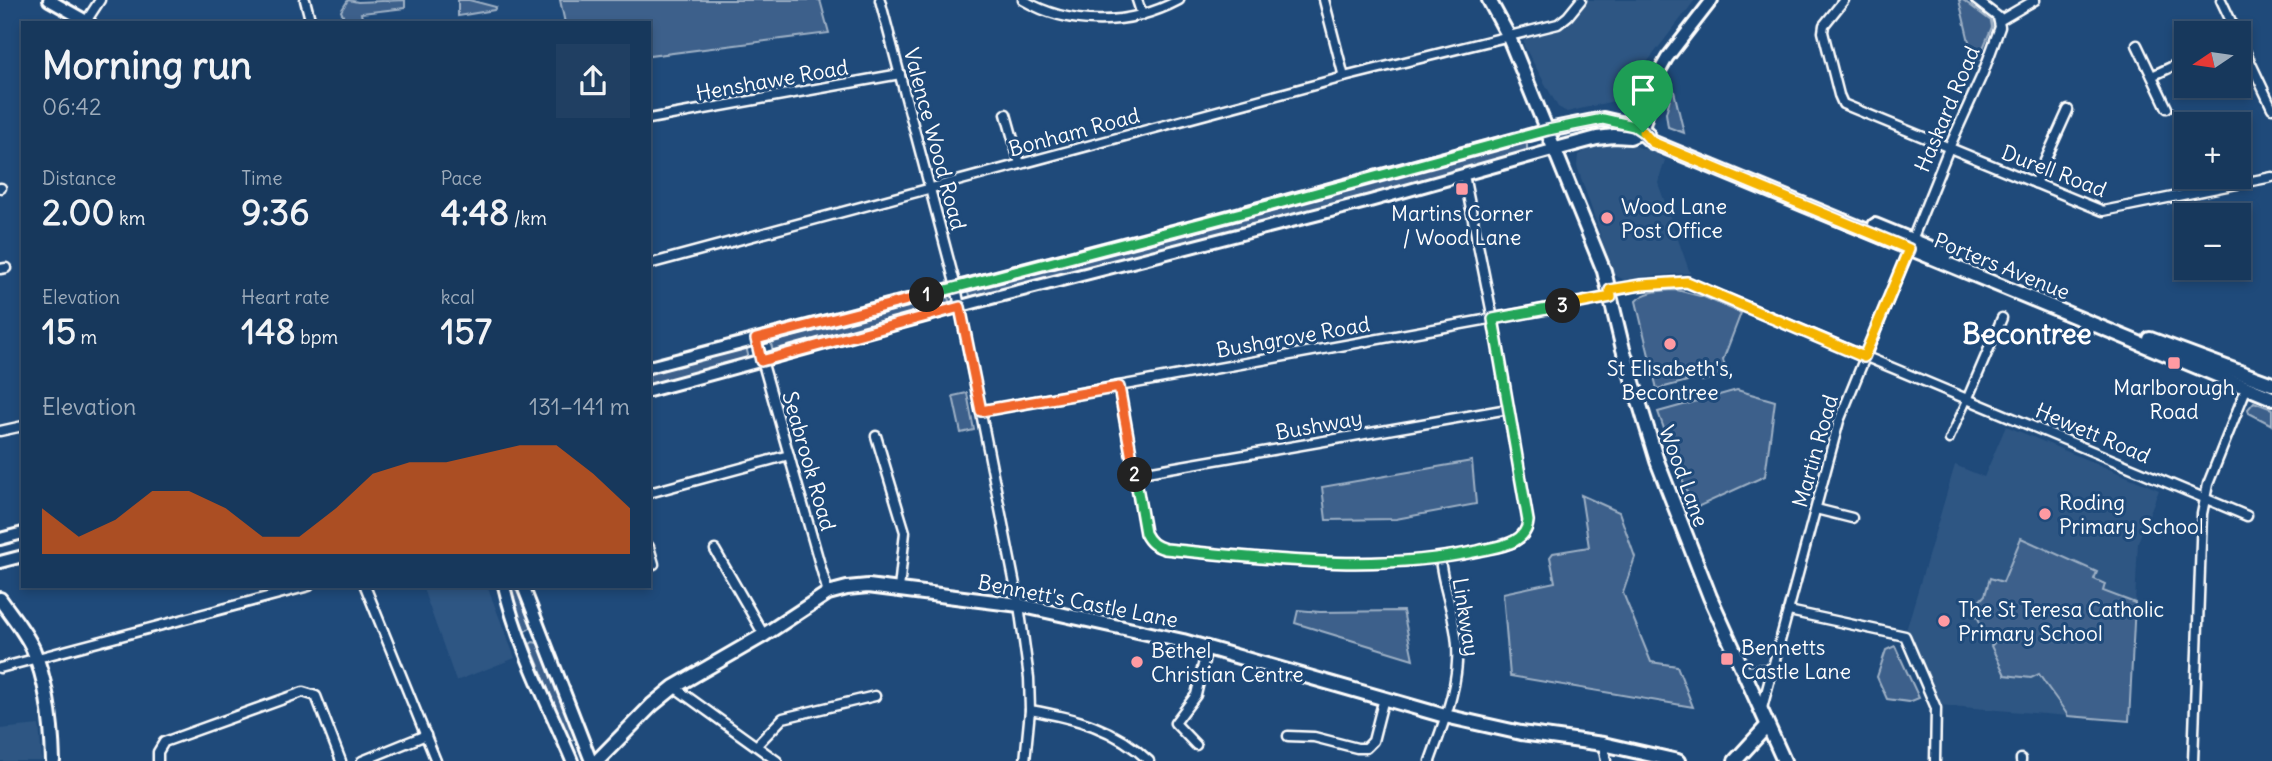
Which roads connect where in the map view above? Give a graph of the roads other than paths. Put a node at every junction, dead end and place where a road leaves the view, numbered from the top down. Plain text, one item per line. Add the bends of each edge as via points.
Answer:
1 (49, 0) edge
2 (100, 0) edge
3 (305, 0) edge
4 (880, 0) edge
5 (1023, 0) edge
6 (1138, 0) edge
7 (1179, 0) edge
8 (1324, 0) edge
9 (1489, 0) edge
10 (1581, 0) edge
11 (1712, 0) edge
12 (1844, 0) edge
13 (1976, 0) edge
14 (2035, 0) edge
15 (2221, 0) edge
16 (1142, 15) junction
17 (85, 21) edge
18 (88, 21) edge
19 (310, 21) edge
20 (1999, 21) junction
21 (2232, 21) edge
22 (1508, 35) junction
23 (2137, 45) dead end
24 (2251, 61) edge
25 (2174, 66) edge
26 (900, 74) junction
27 (2152, 76) junction
28 (1344, 77) junction
29 (2167, 108) dead end
30 (2272, 108) edge
31 (2068, 110) dead end
32 (1006, 114) dead end
33 (651, 119) edge
34 (1548, 130) junction
35 (1643, 132) junction
36 (1949, 148) junction
37 (1556, 149) junction
38 (1020, 164) junction
39 (1464, 176) junction
40 (2272, 177) edge
41 (2035, 183) junction
42 (930, 188) junction
43 (1911, 245) junction
44 (651, 263) edge
45 (956, 288) junction
46 (1611, 294) junction
47 (960, 307) junction
48 (2002, 318) dead end
49 (1493, 319) junction
50 (756, 339) junction
51 (1864, 357) junction
52 (761, 361) junction
53 (651, 365) edge
54 (2272, 384) edge
55 (1119, 387) junction
56 (2246, 389) junction
57 (651, 390) edge
58 (2272, 398) edge
59 (1967, 400) junction
60 (1508, 409) junction
61 (981, 411) junction
62 (21, 426) edge
63 (0, 431) edge
64 (876, 436) dead end
65 (1950, 440) dead end
66 (789, 455) junction
67 (1135, 474) junction
68 (651, 492) edge
69 (2205, 498) junction
70 (1816, 509) junction
71 (2247, 516) dead end
72 (1852, 518) dead end
73 (21, 534) edge
74 (0, 539) edge
75 (715, 550) dead end
76 (651, 554) edge
77 (21, 557) edge
78 (1440, 559) junction
79 (0, 562) edge
80 (654, 565) dead end
81 (301, 588) edge
82 (366, 588) edge
83 (504, 588) edge
84 (524, 588) edge
85 (899, 589) junction
86 (828, 593) junction
87 (0, 599) edge
88 (1019, 606) junction
89 (1789, 611) junction
90 (542, 632) junction
91 (764, 635) junction
92 (522, 641) junction
93 (1207, 648) junction
94 (36, 658) junction
95 (0, 668) edge
96 (1773, 669) junction
97 (1743, 671) junction
98 (674, 687) junction
99 (875, 696) dead end
100 (1384, 698) junction
101 (1030, 710) junction
102 (1761, 712) junction
103 (1445, 716) junction
104 (1767, 726) junction
105 (426, 735) junction
106 (1288, 736) dead end
107 (1603, 744) junction
108 (757, 745) junction
109 (1196, 745) dead end
110 (52, 761) edge
111 (158, 761) edge
112 (341, 761) edge
113 (362, 761) edge
114 (436, 761) edge
115 (572, 761) edge
116 (591, 761) edge
117 (597, 761) edge
118 (777, 761) edge
119 (1025, 761) edge
120 (1149, 761) edge
121 (1430, 761) edge
122 (1606, 761) edge
123 (1678, 761) edge
124 (1735, 761) edge
125 (1784, 761) edge
126 (1935, 761) edge
127 (2193, 761) edge

1 - 17 street
2 - 18 street
3 - 19 street
4 - 26 street, Valence Wood Road
5 - 16 street via 1084,20
6 - 16 street
7 - 16 street
8 - 28 street
9 - 22 main road, Wood Lane
10 - 22 street, Bonham Road via 1558,24
11 - 35 street via 1658,74
12 - 36 street, Durell Road via 1823,32 1843,104
13 - 20 street
14 - 20 street
15 - 21 street
20 - 36 street, Haskard Road via 1983,73
22 - 28 street, Bonham Road
22 - 34 main road, Wood Lane
23 - 27 street
24 - 30 street
25 - 27 street
26 - 33 street, Henshawe Road
26 - 42 street, Valence Wood Road
27 - 29 street
28 - 38 street, Bonham Road
31 - 41 street
32 - 38 street
34 - 35 main road, Porters Avenue via 1603,119
34 - 37 main road, Wood Lane
34 - 45 street
35 - 37 main road
35 - 43 main road, Porters Avenue via 1652,142
36 - 41 street, Durell Road
36 - 43 street, Haskard Road
37 - 39 street
37 - 46 main road, Wood Lane
38 - 42 street, Bonham Road
39 - 47 street
39 - 49 street
40 - 41 street, Durell Road via 2103,211
42 - 44 street, Bonham Road
42 - 45 street, Valence Wood Road
43 - 51 street, Martin Road
43 - 54 main road, Porters Avenue
43 - 56 main road, Porters Avenue
45 - 47 street, Valence Wood Road
45 - 50 street
46 - 49 street, Bushgrove Road
46 - 51 street, Hewett Road via 1641,285 1687,282
46 - 97 main road, Wood Lane via 1626,362 1657,461
47 - 52 street
47 - 61 street, Valence Wood Road
48 - 59 street
49 - 55 street, Bushgrove Road
49 - 60 street
50 - 52 street, Seabrook Road
50 - 53 street
51 - 59 street, Hewett Road
51 - 70 street, Martin Road via 1839,421
52 - 57 street
52 - 66 street, Seabrook Road
55 - 61 street, Bushgrove Road
55 - 67 street
56 - 58 main road, Porters Avenue
56 - 69 street
59 - 65 street
59 - 69 street, Hewett Road
60 - 67 street, Bushway
60 - 78 street via 1528,528 1517,541 1506,545
61 - 88 street, Valence Wood Road
62 - 63 street
64 - 85 street via 905,532
66 - 68 street
66 - 86 street, Seabrook Road
67 - 78 street via 1145,533 1155,546 1165,549 1292,561
69 - 71 street, Hewett Road
69 - 127 street
70 - 72 street
70 - 89 street, Martin Road
73 - 74 street
75 - 91 street
76 - 80 street
77 - 79 street
78 - 103 street, Linkway via 1457,645
81 - 94 street
82 - 105 street
83 - 92 street
84 - 90 street
85 - 86 main road, Bennett's Castle Lane via 868,586
85 - 88 main road, Bennett's Castle Lane
86 - 91 main road, Bennett's Castle Lane
87 - 94 main road
88 - 93 main road, Bennett's Castle Lane
88 - 101 street, Valence Wood Road
89 - 96 street, Martin Road
89 - 126 street via 1905,636 1936,708
90 - 92 street
90 - 116 street
91 - 98 main road, Bennett's Castle Lane
92 - 115 street
93 - 100 main road, Bennett's Castle Lane
93 - 109 street via 1196,695 1175,723
94 - 95 street
94 - 110 main road via 46,695
96 - 97 street
96 - 102 street, Martin Road
97 - 102 main road, Wood Lane
98 - 108 street
98 - 117 main road, Bennett's Castle Lane
99 - 108 street via 783,718
100 - 103 main road, Bennett's Castle Lane
100 - 106 street via 1373,741 1366,748
101 - 119 street, Valence Wood Road
101 - 120 street via 1076,719 1132,745
102 - 104 main road, Wood Lane
103 - 107 main road, Bennett's Castle Lane
103 - 121 street, Linkway
104 - 124 main road
104 - 125 main road, Wood Lane
105 - 113 street
105 - 114 street
107 - 122 street
107 - 123 main road, Bennett's Castle Lane
108 - 118 street
111 - 112 street via 164,742 303,692 316,696

